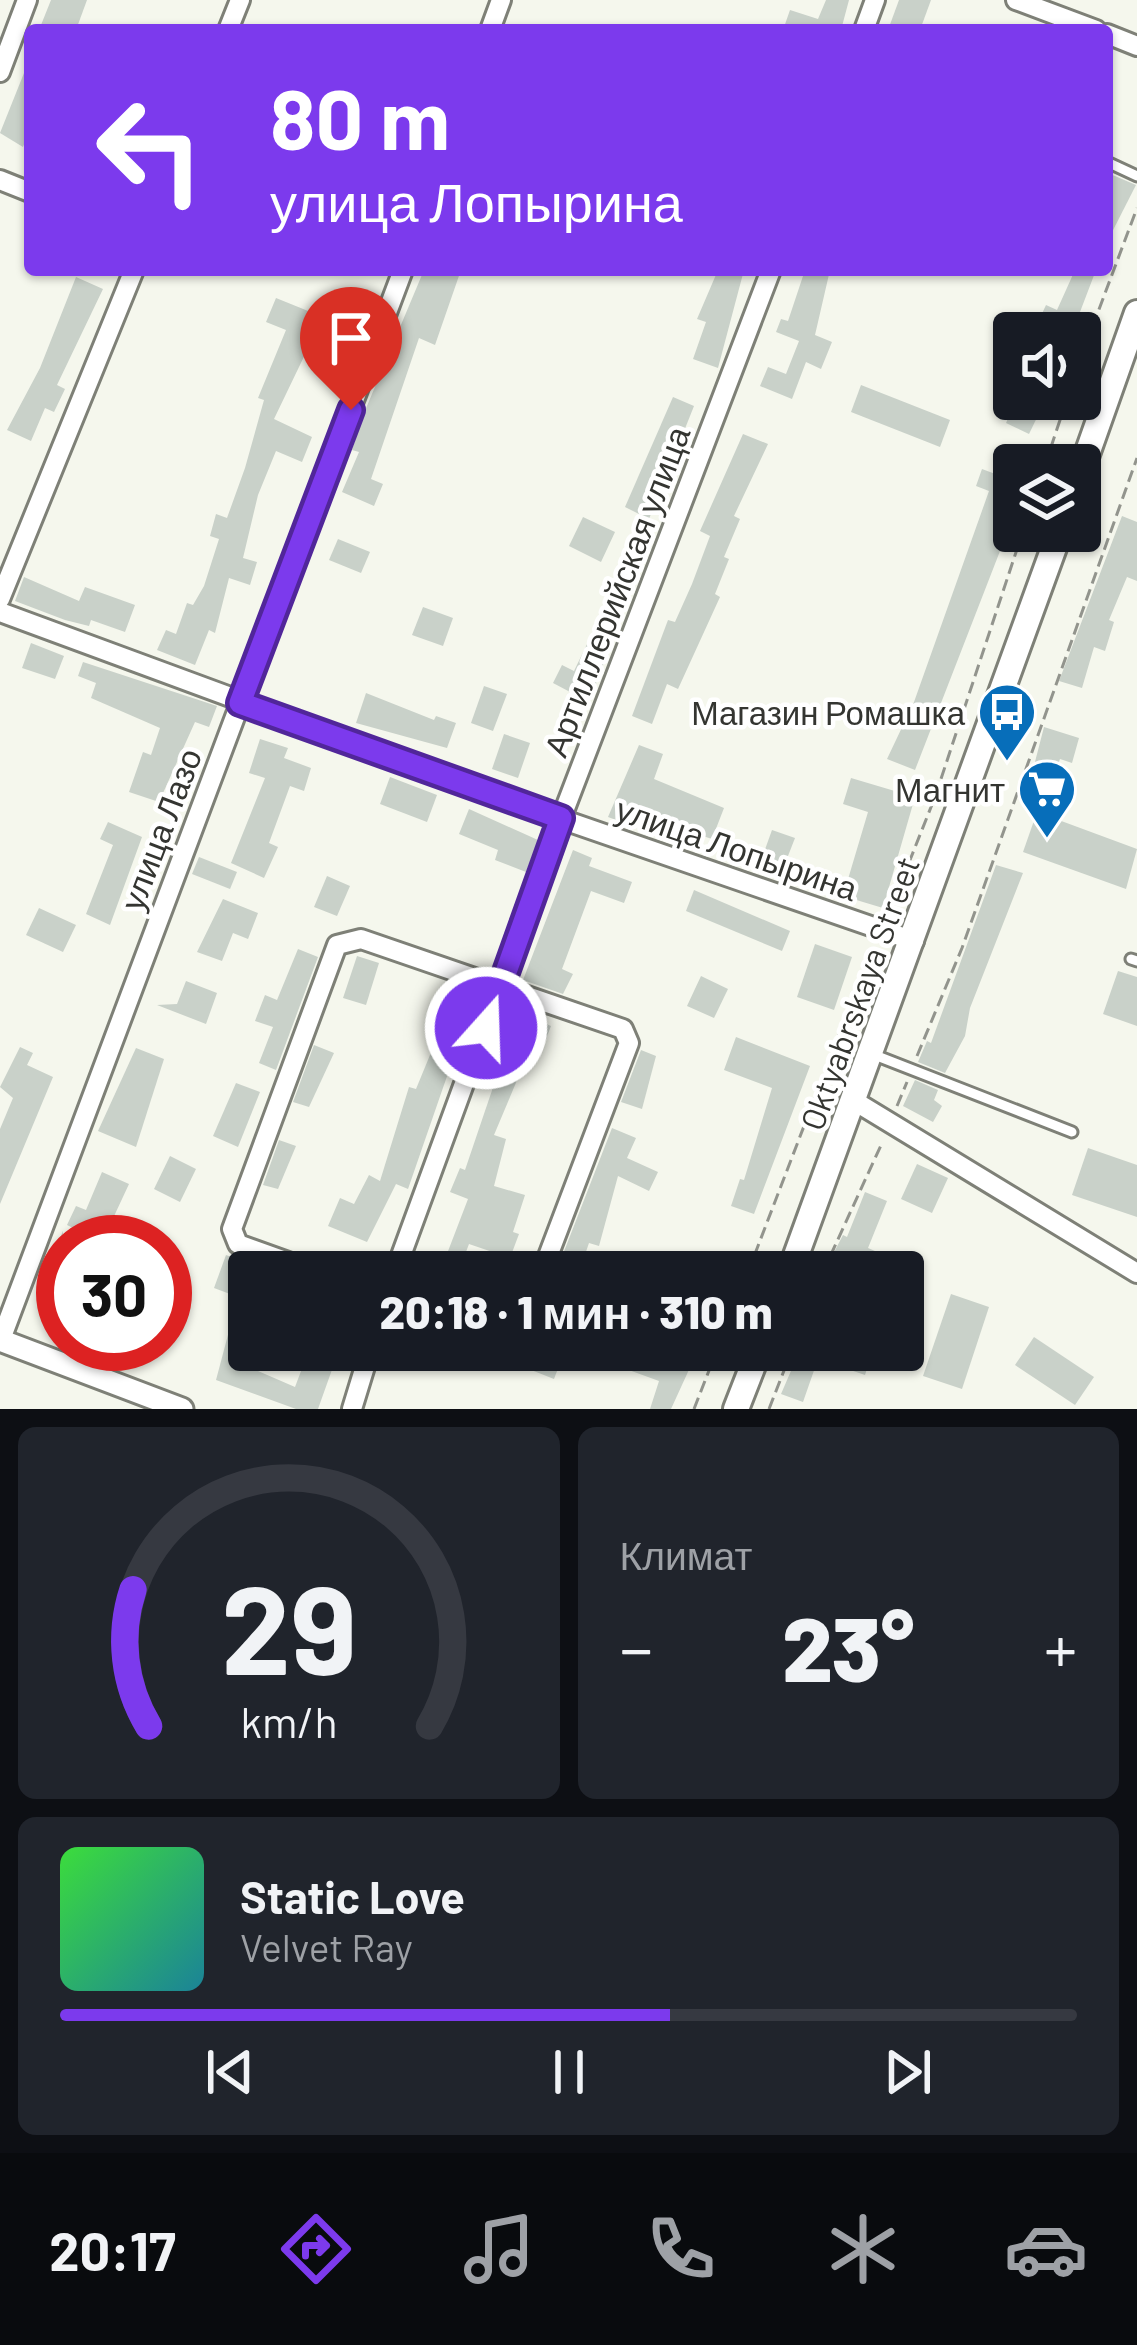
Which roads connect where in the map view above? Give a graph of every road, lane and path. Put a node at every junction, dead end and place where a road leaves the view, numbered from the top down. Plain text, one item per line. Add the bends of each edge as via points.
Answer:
1 (27, 0) edge
2 (1016, 0) edge
3 (1080, 24) edge
4 (0, 72) edge
5 (1137, 208) edge
6 (1113, 272) edge
7 (132, 276) edge
8 (401, 276) edge
9 (770, 276) edge
10 (1112, 276) edge
11 (1098, 312) edge
12 (1137, 314) edge
13 (1132, 341) edge
14 (1092, 444) edge
15 (1137, 458) edge
16 (1016, 552) edge
17 (1053, 552) edge
18 (0, 599) edge
19 (0, 612) edge
20 (240, 703) junction
21 (561, 818) junction
22 (883, 930) junction
23 (914, 940) junction
24 (501, 987) junction
25 (872, 1054) junction
26 (912, 1070) junction
27 (856, 1102) junction
28 (890, 1123) junction
29 (1072, 1132) dead end
30 (258, 1251) edge
31 (403, 1251) edge
32 (550, 1251) edge
33 (756, 1251) edge
34 (798, 1251) edge
35 (832, 1251) edge
36 (1137, 1273) edge
37 (0, 1340) edge
38 (364, 1371) edge
39 (709, 1371) edge
40 (751, 1371) edge
41 (784, 1371) edge
42 (182, 1409) edge
43 (352, 1409) edge
44 (694, 1409) edge
45 (736, 1409) edge
46 (769, 1409) edge

1 - 4 street
2 - 3 street
5 - 6 path
7 - 18 street
8 - 20 street, улица Лазо
9 - 21 street, Артиллерийская улица
10 - 11 path
12 - 13 main road
13 - 14 main road
15 - 26 path
16 - 22 path
17 - 23 main road, Oktyabrskaya Street
19 - 20 street, улица Лопырина
20 - 21 street, улица Лопырина
20 - 37 street, улица Лазо
21 - 22 street, улица Лопырина
21 - 24 street, Артиллерийская улица
22 - 23 street, улица Лопырина
22 - 33 path
23 - 25 main road, Oktyabrskaya Street
24 - 30 street via 362,939 337,945 232,1229 238,1244
24 - 31 street, Артиллерийская улица
24 - 32 street via 623,1028 629,1042
25 - 26 lane
25 - 27 main road, Oktyabrskaya Street
26 - 28 path
26 - 29 lane
27 - 28 street
27 - 34 main road, Oktyabrskaya Street
28 - 35 path
28 - 36 street
37 - 42 street
38 - 43 street
39 - 44 path
40 - 45 main road
41 - 46 path

